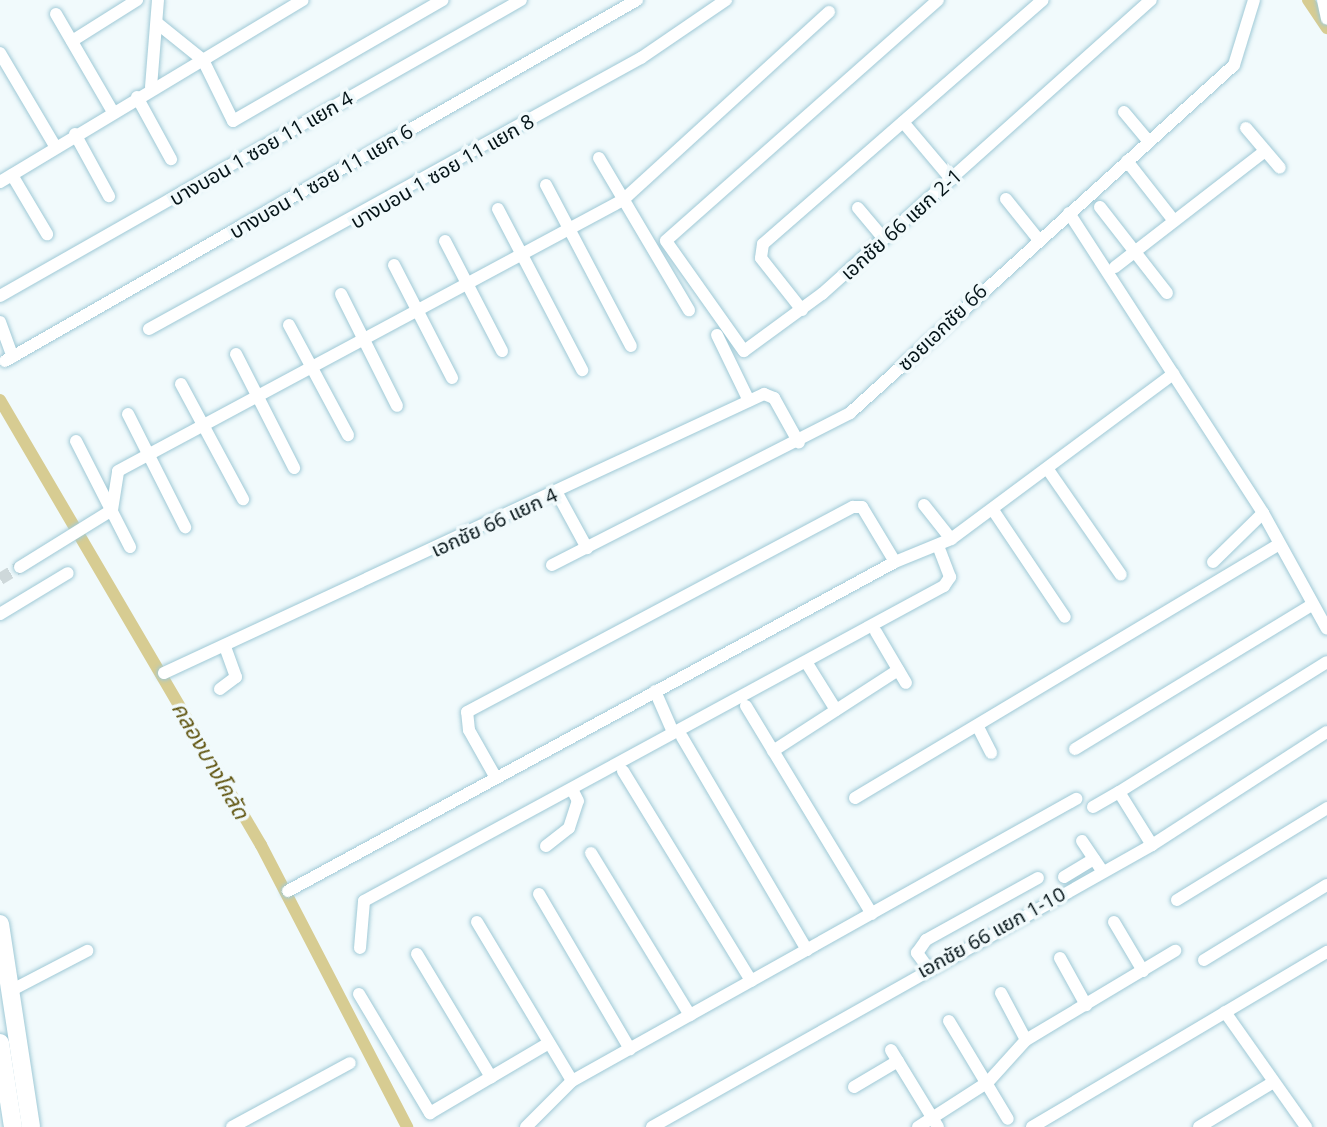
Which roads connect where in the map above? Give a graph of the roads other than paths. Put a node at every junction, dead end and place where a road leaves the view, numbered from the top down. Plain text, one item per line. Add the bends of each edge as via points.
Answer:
1 (137, 0) edge
2 (158, 0) edge
3 (303, 0) edge
4 (443, 0) edge
5 (521, 0) edge
6 (637, 0) edge
7 (726, 0) edge
8 (1043, 0) edge
9 (1151, 0) edge
10 (1254, 0) edge
11 (1323, 0) edge
12 (931, 3) edge
13 (829, 12) dead end
14 (56, 14) dead end
15 (1327, 19) edge
16 (157, 23) junction
17 (72, 41) junction
18 (0, 53) edge
19 (203, 60) junction
20 (151, 87) junction
21 (137, 97) junction
22 (113, 112) junction
23 (1124, 112) dead end
24 (903, 122) junction
25 (1246, 128) dead end
26 (75, 134) junction
27 (1149, 142) junction
28 (55, 146) junction
29 (1264, 152) junction
30 (599, 158) dead end
31 (171, 159) dead end
32 (1127, 161) junction
33 (1280, 168) dead end
34 (12, 175) junction
35 (951, 179) junction
36 (0, 182) edge
37 (546, 185) dead end
38 (109, 196) dead end
39 (1006, 199) dead end
40 (623, 200) junction
41 (1100, 207) dead end
42 (858, 208) dead end
43 (498, 209) dead end
44 (1069, 213) junction
45 (1174, 221) junction
46 (570, 230) junction
47 (47, 234) dead end
48 (884, 239) junction
49 (1038, 239) junction
50 (445, 241) dead end
51 (1135, 252) junction
52 (522, 255) junction
53 (394, 265) dead end
54 (1115, 267) dead end
55 (467, 284) junction
56 (1167, 293) dead end
57 (341, 294) dead end
58 (0, 296) edge
59 (689, 310) dead end
60 (802, 310) junction
61 (418, 311) junction
62 (0, 322) edge
63 (289, 325) dead end
64 (149, 329) dead end
65 (717, 335) dead end
66 (364, 339) junction
67 (631, 346) dead end
68 (502, 351) dead end
69 (236, 354) dead end
70 (312, 367) junction
71 (582, 370) dead end
72 (1173, 374) junction
73 (452, 378) dead end
74 (181, 384) dead end
75 (259, 396) junction
76 (749, 401) junction
77 (397, 406) dead end
78 (128, 414) dead end
79 (202, 426) junction
80 (348, 435) dead end
81 (76, 441) dead end
82 (799, 443) junction
83 (150, 454) junction
84 (294, 468) dead end
85 (1049, 471) junction
86 (557, 493) junction
87 (243, 499) dead end
88 (924, 505) dead end
89 (112, 510) junction
90 (995, 513) junction
91 (1263, 513) junction
92 (185, 527) dead end
93 (951, 539) junction
94 (1279, 544) junction
95 (938, 546) junction
96 (130, 547) dead end
97 (587, 548) junction
98 (895, 562) junction
99 (1213, 562) dead end
100 (552, 565) dead end
101 (20, 567) tunnel mouth
102 (68, 573) dead end
103 (1121, 575) dead end
104 (1312, 605) junction
105 (0, 614) edge
106 (1065, 617) dead end
107 (1327, 629) edge
108 (876, 632) dead end
109 (226, 649) junction
110 (1327, 662) edge
111 (808, 665) dead end
112 (898, 670) junction
113 (164, 673) dead end
114 (906, 683) dead end
115 (220, 689) dead end
116 (655, 691) junction
117 (746, 706) dead end
118 (836, 710) junction
119 (978, 727) junction
120 (1327, 732) edge
121 (677, 734) junction
122 (1075, 749) dead end
123 (773, 751) junction
124 (991, 753) dead end
125 (623, 771) dead end
126 (496, 778) junction
127 (572, 789) junction
128 (1119, 792) junction
129 (855, 798) dead end
130 (1076, 799) dead end
131 (1093, 807) dead end
132 (1327, 808) edge
133 (1082, 841) dead end
134 (1152, 845) junction
135 (546, 846) dead end
136 (591, 853) dead end
137 (1098, 865) junction
138 (1064, 877) dead end
139 (1038, 878) dead end
140 (1327, 885) edge
141 (288, 891) dead end
142 (539, 894) dead end
143 (1177, 900) dead end
144 (872, 914) junction
145 (477, 922) dead end
146 (1114, 922) dead end
147 (0, 924) edge
148 (360, 948) dead end
149 (807, 950) junction
150 (87, 951) dead end
151 (1175, 951) dead end
152 (1327, 952) edge
153 (417, 954) dead end
154 (1060, 958) dead end
155 (1204, 960) dead end
156 (928, 968) junction
157 (1143, 971) junction
158 (751, 981) junction
159 (12, 990) junction
160 (1001, 993) dead end
161 (359, 994) dead end
162 (1086, 1005) junction
163 (1225, 1012) junction
164 (690, 1015) junction
165 (949, 1021) dead end
166 (1026, 1040) junction
167 (0, 1043) edge
168 (549, 1043) junction
169 (630, 1049) junction
170 (350, 1063) dead end
171 (491, 1077) junction
172 (572, 1081) junction
173 (988, 1082) junction
174 (1272, 1083) junction
175 (854, 1087) dead end
176 (1008, 1119) dead end
177 (936, 1122) edge
178 (13, 1127) edge
179 (31, 1127) edge
180 (232, 1127) edge
181 (526, 1127) edge
182 (652, 1127) edge
183 (918, 1127) edge
184 (1032, 1127) edge
185 (1199, 1127) edge
186 (1306, 1127) edge

1 - 17 street
2 - 16 street
3 - 19 street
4 - 19 street via 236,120
5 - 58 street, บางบอน 1 ซอย 11 แยก 4
6 - 62 street, บางบอน 1 ซอย 11 แยก 6 via 9,359
7 - 64 street, บางบอน 1 ซอย 11 แยก 8 via 641,58
8 - 24 street
9 - 35 street, เอกชัย 66 แยก 2-1
10 - 27 street, ซอยเอกชัย 66 via 1234,65
11 - 15 street
12 - 60 street, เอกชัย 66 แยก 2-1 via 665,243 744,351
13 - 40 street
14 - 17 street
16 - 19 street
16 - 20 street
17 - 22 street
18 - 28 street
19 - 20 street
20 - 21 street
21 - 22 street
21 - 31 street
22 - 26 street
23 - 27 street
24 - 35 street
24 - 60 street via 758,251
25 - 29 street
26 - 28 street
26 - 38 street
27 - 32 street, ซอยเอกชัย 66
28 - 34 street
29 - 33 street
29 - 45 street
30 - 40 street
32 - 44 street, ซอยเอกชัย 66
32 - 45 street
34 - 36 street
34 - 47 street
35 - 48 street, เอกชัย 66 แยก 2-1
37 - 46 street
39 - 49 street
40 - 46 street
40 - 59 street
41 - 51 street
42 - 48 street
43 - 52 street
44 - 49 street, ซอยเอกชัย 66
44 - 72 street
45 - 51 street
46 - 52 street
46 - 67 street
48 - 60 street, เอกชัย 66 แยก 2-1
49 - 82 street, ซอยเอกชัย 66 via 850,413
50 - 55 street
51 - 54 street
51 - 56 street
52 - 55 street
52 - 71 street
53 - 61 street
55 - 61 street
55 - 68 street
57 - 66 street
61 - 66 street
61 - 73 street
63 - 70 street
65 - 76 street
66 - 70 street
66 - 77 street
69 - 75 street
70 - 75 street
70 - 80 street
72 - 85 street
72 - 91 street
74 - 79 street
75 - 79 street
75 - 84 street
76 - 82 street via 774,398
76 - 86 street, เอกชัย 66 แยก 4
78 - 83 street
79 - 83 street
79 - 87 street
81 - 89 street
82 - 97 street, ซอยเอกชัย 66
83 - 89 street via 118,471
83 - 92 street
85 - 90 street
85 - 103 street
86 - 97 street
86 - 109 street, เอกชัย 66 แยก 4
88 - 93 street
89 - 96 street
89 - 101 street
90 - 93 street
90 - 106 street
91 - 94 street
91 - 99 street
93 - 95 street
94 - 104 street
94 - 119 street
95 - 98 street
95 - 121 street via 950,577 944,586
97 - 100 street, ซอยเอกชัย 66
98 - 116 street
98 - 126 street via 862,507 853,507 467,712 469,730
102 - 105 street
104 - 107 street
104 - 122 street
108 - 112 street
109 - 113 street, เอกชัย 66 แยก 4
109 - 115 street via 236,677
110 - 128 street
111 - 118 street
112 - 114 street
112 - 118 street
116 - 121 street
116 - 126 street
117 - 123 street
118 - 123 street
119 - 124 street
119 - 129 street
120 - 134 street, เอกชัย 66 แยก 1-10
121 - 127 street
121 - 149 street
123 - 144 street
125 - 158 street
126 - 141 street
127 - 135 street via 578,801 569,828
127 - 148 street via 364,901
128 - 131 street
128 - 134 street
130 - 144 street
132 - 143 street
133 - 137 street
134 - 137 street, เอกชัย 66 แยก 1-10
136 - 164 street
137 - 138 street
137 - 156 street, เอกชัย 66 แยก 1-10
139 - 156 street via 926,940 917,953
140 - 155 street
142 - 169 street
144 - 149 street
145 - 168 street
146 - 157 street
147 - 159 main road
149 - 158 street
150 - 159 street
151 - 157 street
152 - 163 street
153 - 171 street
154 - 162 street
156 - 182 street, เอกชัย 66 แยก 1-10
157 - 162 street
158 - 164 street
159 - 179 main road
160 - 166 street
161 - 171 street via 430,1113
162 - 166 street
163 - 174 street
163 - 184 street
164 - 169 street
165 - 173 street
166 - 173 street
167 - 178 main road
168 - 171 street
168 - 172 street
169 - 172 street
170 - 180 street
172 - 181 street
173 - 176 street
173 - 177 street
174 - 185 street
174 - 186 street
175 - 177 street via 894,1056
177 - 183 street

